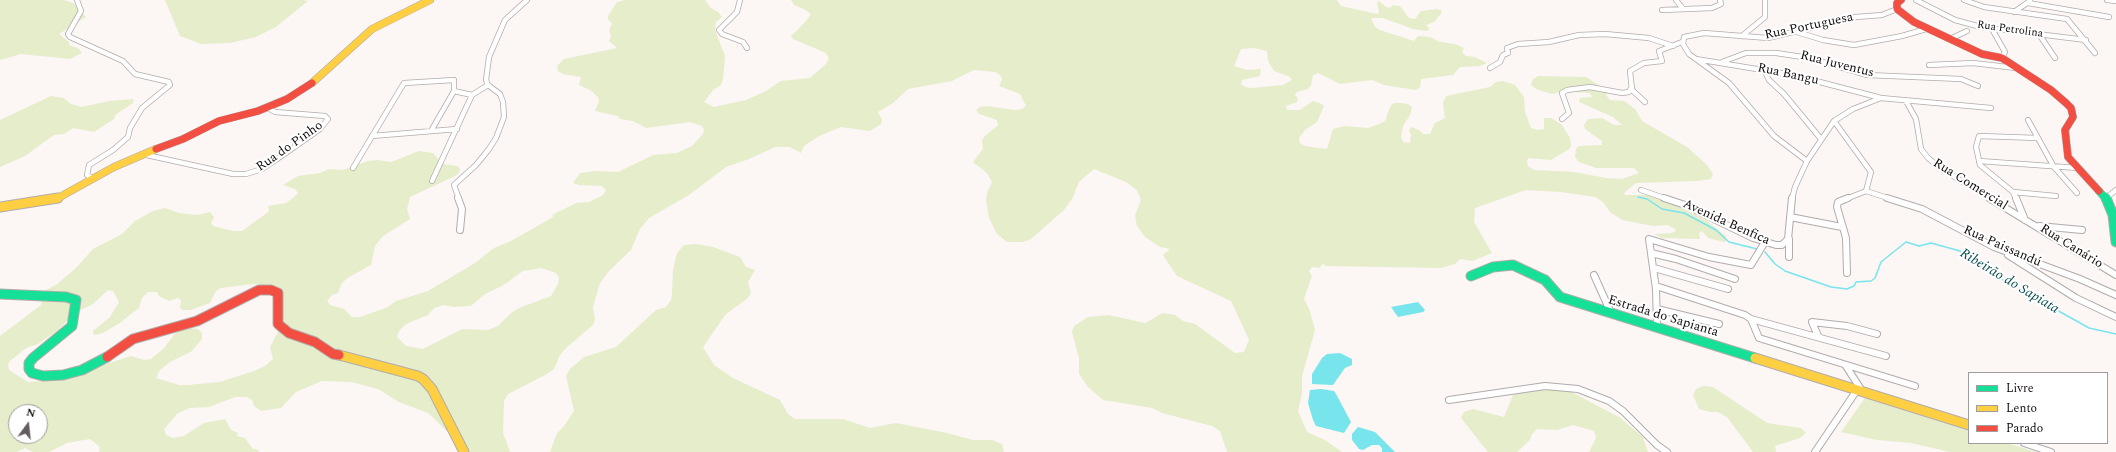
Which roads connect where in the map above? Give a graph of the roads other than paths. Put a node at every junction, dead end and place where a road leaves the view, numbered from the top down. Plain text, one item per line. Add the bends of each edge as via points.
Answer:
1 (77, 0) edge
2 (430, 0) edge
3 (527, 0) edge
4 (740, 0) edge
5 (1676, 0) edge
6 (1720, 0) edge
7 (1765, 0) edge
8 (1901, 0) edge
9 (1916, 0) edge
10 (1964, 0) edge
11 (2107, 0) edge
12 (2029, 1) edge
13 (2116, 1) edge
14 (1683, 9) junction
15 (1897, 9) junction
16 (1662, 10) dead end
17 (2014, 12) junction
18 (2109, 18) dead end
19 (1926, 29) junction
20 (1992, 29) junction
21 (1967, 31) dead end
22 (1797, 32) junction
23 (2039, 34) junction
24 (1742, 36) junction
25 (1950, 39) junction
26 (2086, 40) junction
27 (1682, 42) junction
28 (1673, 46) junction
29 (747, 48) dead end
30 (2095, 52) dead end
31 (1694, 58) junction
32 (2002, 58) junction
33 (2055, 58) dead end
34 (1722, 62) junction
35 (1929, 65) dead end
36 (1490, 68) dead end
37 (2018, 68) junction
38 (1764, 70) junction
39 (488, 85) junction
40 (1632, 86) junction
41 (1978, 86) dead end
42 (454, 91) junction
43 (472, 95) junction
44 (1881, 98) junction
45 (1906, 101) junction
46 (1645, 102) dead end
47 (268, 108) junction
48 (1991, 108) dead end
49 (1562, 119) dead end
50 (2028, 120) dead end
51 (1834, 121) junction
52 (456, 129) junction
53 (431, 131) junction
54 (372, 136) junction
55 (2038, 138) junction
56 (1821, 139) junction
57 (142, 154) junction
58 (1807, 161) junction
59 (1979, 161) junction
60 (2054, 166) junction
61 (353, 168) dead end
62 (2078, 168) junction
63 (92, 178) junction
64 (432, 181) dead end
65 (1641, 190) dead end
66 (2116, 190) edge
67 (1866, 191) junction
68 (2013, 192) junction
69 (2077, 193) dead end
70 (2056, 196) dead end
71 (2106, 198) junction
72 (0, 207) edge
73 (1790, 217) junction
74 (2025, 220) junction
75 (1842, 226) junction
76 (2036, 226) junction
77 (460, 230) dead end
78 (2082, 230) dead end
79 (1789, 236) junction
80 (1764, 242) junction
81 (2116, 242) edge
82 (1994, 247) junction
83 (1651, 253) junction
84 (1789, 257) dead end
85 (1654, 268) junction
86 (1847, 274) dead end
87 (1594, 275) dead end
88 (1471, 276) dead end
89 (2116, 276) edge
90 (1735, 279) dead end
91 (1656, 286) junction
92 (1728, 289) dead end
93 (0, 294) edge
94 (2116, 295) edge
95 (1657, 309) junction
96 (1611, 313) junction
97 (2116, 317) edge
98 (1752, 319) junction
99 (1719, 324) dead end
100 (1657, 328) junction
101 (1877, 334) dead end
102 (1818, 336) junction
103 (1886, 356) dead end
104 (1846, 366) junction
105 (1915, 386) dead end
106 (1860, 391) junction
107 (1449, 400) dead end
108 (1968, 425) edge
109 (2027, 444) edge
110 (464, 452) edge
111 (1667, 452) edge
112 (1815, 452) edge
113 (2051, 452) edge

1 - 63 street via 81,11 68,34 70,37 122,61 135,74 170,84 142,108 130,128 128,137 89,165 87,175
2 - 47 street via 372,29 310,85
3 - 39 street via 505,20 500,30 489,57 486,80
4 - 29 street via 737,12 719,30 722,34 743,42
5 - 14 street
6 - 14 street via 1721,4 1718,7
7 - 24 street via 1763,20
8 - 15 street via 1897,3
9 - 20 street, Rua Petrolina via 1955,20
10 - 17 street via 1984,7
11 - 13 street
12 - 17 street
12 - 18 street
14 - 16 street
15 - 19 street
15 - 22 street, Rua Portuguesa via 1882,15 1856,17
17 - 26 street via 2067,19
19 - 22 street via 1854,45 1823,40
19 - 25 street
20 - 23 street, Rua Petrolina
20 - 32 street via 2005,52
21 - 25 street
22 - 24 street, Rua Portuguesa via 1768,38
23 - 26 street, Rua Petrolina
23 - 33 street
24 - 27 street, Rua Portuguesa via 1691,34 1684,37
25 - 32 street via 1982,54
26 - 30 street
27 - 28 street, Rua Portuguesa
27 - 31 street
28 - 36 street via 1649,38 1605,34 1579,35 1507,48 1508,53
28 - 40 street, Rua Portuguesa via 1659,52 1662,61 1646,63 1630,71
31 - 34 street, Rua Bangu
31 - 58 street via 1729,83 1774,136
32 - 37 street
34 - 38 street, Rua Bangu
34 - 41 street, Rua Juventus via 1746,53 1776,53 1802,56 1867,75 1961,78
35 - 37 street via 1973,62
37 - 62 street via 2058,95 2071,108 2073,117 2065,130 2068,157
38 - 44 street, Rua Bangu via 1799,76
38 - 56 street via 1769,80
39 - 43 street
39 - 77 street via 500,94 504,117 496,138 488,149 474,167 454,185 462,209
40 - 46 street via 1633,91
40 - 49 street via 1629,92 1622,93 1590,87 1567,90 1562,93 1569,113
42 - 43 street
42 - 53 street
42 - 54 street via 454,80 404,83
43 - 52 street
44 - 45 street, Rua Bangu
44 - 51 street via 1853,109
45 - 48 street, Rua Bangu
45 - 74 street, Rua Comercial via 1916,119 1921,149 1928,158
47 - 57 street via 219,122
47 - 57 street, Rua do Pinho via 282,113 325,116 328,119 320,129 283,155 249,174 232,174
50 - 55 street
51 - 56 street, Avenida Benfica
51 - 67 street via 1869,168 1871,177
52 - 53 street
52 - 64 street
53 - 54 street
54 - 61 street
55 - 59 street via 1979,136 1976,147
55 - 60 street
56 - 58 street, Avenida Benfica
57 - 63 street
58 - 73 street, Avenida Benfica via 1792,199
59 - 60 street
59 - 68 street via 1985,170
60 - 62 street
60 - 69 street
62 - 71 street
63 - 72 street via 58,198
65 - 80 street, Avenida Benfica via 1685,205
66 - 71 street
67 - 75 street via 1838,202
67 - 82 street, Rua Paissandú via 1922,209
68 - 70 street
68 - 74 street
71 - 81 street via 2113,215
73 - 75 street
73 - 79 street, Avenida Benfica
74 - 76 street, Rua Canário
75 - 86 street via 1846,238
76 - 78 street
76 - 89 street, Rua Canário
79 - 80 street, Avenida Benfica via 1782,245
79 - 84 street
80 - 83 street via 1751,265 1707,256 1651,238
82 - 94 street, Rua Paissandú
82 - 97 street via 2076,298
83 - 85 street
83 - 90 street
85 - 91 street
85 - 92 street
87 - 96 street
88 - 96 street, Estrada do Sapianta via 1493,267 1513,265 1545,280 1558,296
91 - 95 street
91 - 98 street
93 - 110 street via 66,297 76,300 72,326 38,354 30,364 32,374 43,376 63,375 82,370 99,363 133,339 197,321 252,292 271,290 278,293 279,297 276,317 278,324 289,332 315,342 333,354 423,379 432,389
95 - 99 street
95 - 100 street
96 - 100 street, Estrada do Sapianta
98 - 102 street
98 - 104 street via 1760,338
100 - 106 street, Estrada do Sapianta
101 - 102 street via 1847,326 1812,322
102 - 103 street
104 - 105 street
104 - 106 street
106 - 108 street, Estrada do Sapianta
106 - 112 street
107 - 111 street via 1545,386 1578,389 1609,401 1624,411
109 - 113 street

